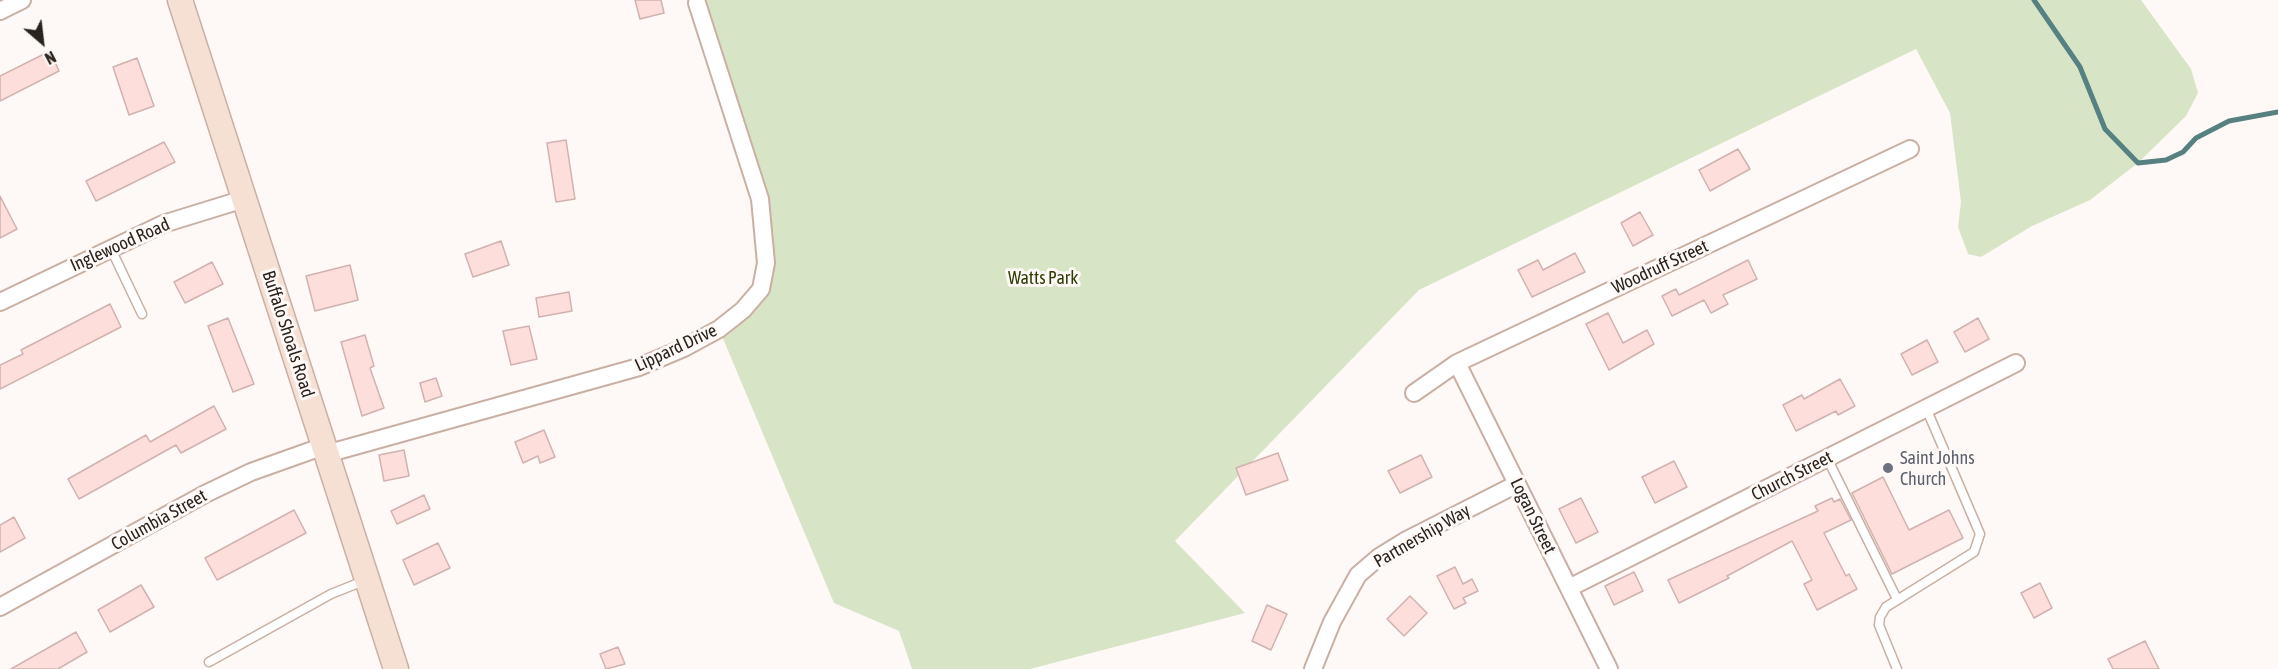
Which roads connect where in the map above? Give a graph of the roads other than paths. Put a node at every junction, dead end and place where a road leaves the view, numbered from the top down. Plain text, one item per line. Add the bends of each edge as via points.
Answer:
1 (22, 0) edge
2 (180, 0) edge
3 (697, 3) dead end
4 (0, 11) edge
5 (1910, 149) dead end
6 (244, 200) junction
7 (111, 249) junction
8 (0, 302) edge
9 (142, 314) dead end
10 (1457, 363) junction
11 (2016, 363) dead end
12 (1414, 393) dead end
13 (1926, 408) junction
14 (325, 450) junction
15 (1827, 458) junction
16 (1517, 484) junction
17 (367, 580) junction
18 (1569, 588) junction
19 (1897, 599) junction
20 (0, 607) edge
21 (209, 662) dead end
22 (396, 669) edge
23 (1313, 669) edge
24 (1609, 669) edge
25 (1897, 669) edge

1 - 4 street
2 - 6 street, Buffalo Shoals Road
3 - 14 street, Lippard Drive via 760,199 766,263 761,289 719,329 639,367
5 - 10 street, Woodruff Street
6 - 7 street, Inglewood Road via 163,224
6 - 14 street, Buffalo Shoals Road
7 - 8 street, Inglewood Road
7 - 9 lane
10 - 12 street, Woodruff Street
10 - 16 street, Logan Street
11 - 13 street, Church Street
13 - 15 street, Church Street
13 - 19 lane via 1980,534 1974,552
14 - 17 street, Buffalo Shoals Road
14 - 20 street, Columbia Street via 251,472 205,494
15 - 18 street, Church Street
15 - 19 lane
16 - 18 street, Logan Street
16 - 23 street, Partnership Way via 1405,541 1358,575 1332,622
17 - 21 lane via 331,594
17 - 22 street, Buffalo Shoals Road
18 - 24 street, Logan Street
19 - 25 lane via 1886,607 1879,625

